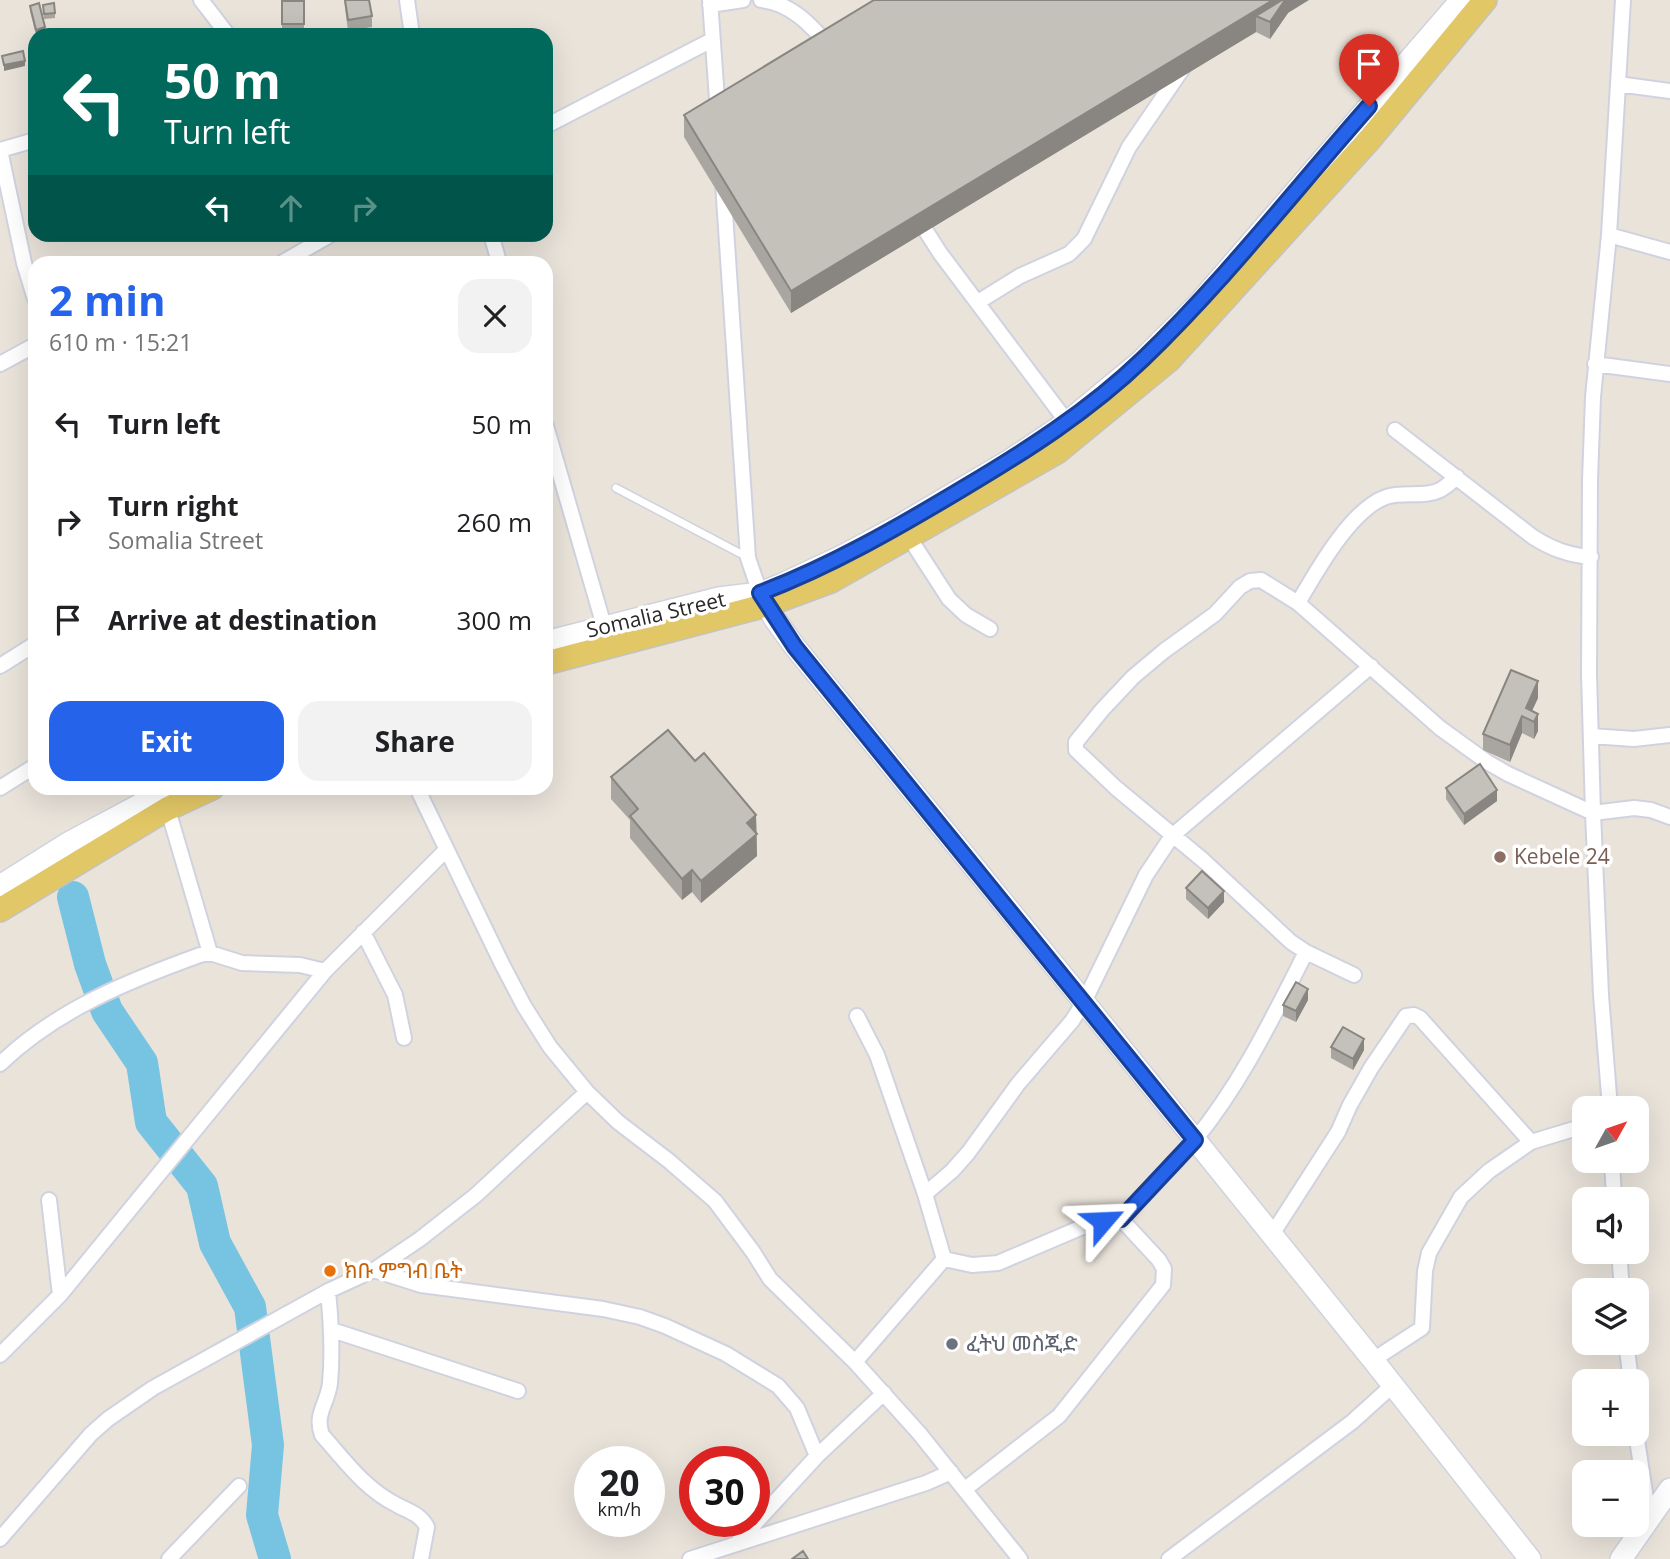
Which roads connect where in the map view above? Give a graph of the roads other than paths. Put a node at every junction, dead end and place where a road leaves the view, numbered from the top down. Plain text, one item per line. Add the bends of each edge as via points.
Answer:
1 (201, 0) edge
2 (407, 0) edge
3 (743, 0) edge
4 (761, 0) edge
5 (1461, 0) edge
6 (1485, 0) edge
7 (1623, 0) edge
8 (710, 2) edge
9 (223, 28) edge
10 (411, 28) edge
11 (712, 40) junction
12 (839, 53) edge
13 (1195, 53) edge
14 (1618, 83) junction
15 (1670, 91) edge
16 (553, 122) edge
17 (719, 135) edge
18 (28, 142) edge
19 (0, 150) edge
20 (721, 163) edge
21 (912, 209) edge
22 (1609, 235) junction
23 (318, 242) edge
24 (1670, 252) edge
25 (294, 256) edge
26 (28, 277) edge
27 (978, 302) junction
28 (28, 349) edge
29 (0, 364) edge
30 (1595, 364) junction
31 (1670, 374) edge
32 (1067, 422) junction
33 (1395, 430) dead end
34 (553, 450) edge
35 (1457, 477) junction
36 (617, 488) dead end
37 (905, 532) junction
38 (1591, 557) junction
39 (748, 558) junction
40 (763, 599) junction
41 (1298, 603) junction
42 (604, 626) junction
43 (990, 629) dead end
44 (553, 640) edge
45 (28, 648) edge
46 (553, 661) edge
47 (0, 666) edge
48 (1371, 666) junction
49 (1670, 735) edge
50 (1591, 736) junction
51 (28, 770) edge
52 (0, 788) edge
53 (421, 795) edge
54 (167, 796) edge
55 (1593, 813) junction
56 (1670, 817) edge
57 (1172, 836) junction
58 (446, 850) junction
59 (0, 887) edge
60 (0, 910) edge
61 (363, 932) junction
62 (1306, 952) junction
63 (210, 953) junction
64 (325, 971) junction
65 (1354, 975) dead end
66 (1084, 1002) junction
67 (857, 1016) dead end
68 (404, 1038) dead end
69 (0, 1064) edge
70 (587, 1092) junction
71 (1609, 1096) edge
72 (1572, 1130) edge
73 (1195, 1140) junction
74 (1531, 1142) junction
75 (925, 1194) junction
76 (49, 1200) dead end
77 (1121, 1219) junction
78 (1271, 1236) junction
79 (944, 1259) junction
80 (374, 1270) junction
81 (328, 1291) junction
82 (60, 1295) junction
83 (332, 1331) junction
84 (0, 1355) edge
85 (1373, 1360) junction
86 (855, 1362) junction
87 (1393, 1385) junction
88 (518, 1391) dead end
89 (884, 1393) junction
90 (817, 1456) junction
91 (951, 1472) junction
92 (239, 1486) dead end
93 (965, 1489) junction
94 (1670, 1489) edge
95 (1649, 1518) edge
96 (1636, 1537) edge
97 (0, 1539) edge
98 (737, 1543) junction
99 (169, 1559) edge
100 (421, 1559) edge
101 (690, 1559) edge
102 (1020, 1559) edge
103 (1169, 1559) edge
104 (1530, 1559) edge
105 (1621, 1559) edge

1 - 9 street
2 - 10 street
3 - 8 street
4 - 12 street via 795,12
5 - 32 main road via 1198,304 1141,361
6 - 37 main road via 1370,139 1168,359 1057,452
7 - 14 street
8 - 11 street
11 - 16 street
11 - 17 street
13 - 27 street via 1129,147 1084,239 1069,254
14 - 15 street
14 - 22 street
18 - 19 street
19 - 26 street
20 - 39 street
21 - 27 street
22 - 24 street
22 - 30 street
23 - 25 street
27 - 32 street
28 - 29 street
30 - 31 street
30 - 38 street
32 - 37 main road
33 - 35 street
34 - 42 street
35 - 38 street via 1547,546
35 - 41 street via 1440,490 1377,501 1330,548
36 - 39 lane
37 - 40 main road via 831,581
37 - 43 street via 956,607
38 - 50 street
39 - 40 street
40 - 42 main road, Somalia Street via 719,598
40 - 46 main road
40 - 66 main road via 795,647
41 - 48 street
41 - 57 street via 1261,580 1245,583 1215,614 1133,677 1075,744 1077,752
42 - 44 main road, Somalia Street
45 - 47 street
48 - 55 street via 1440,728 1487,762
48 - 57 street
49 - 50 street via 1634,739
50 - 55 street
51 - 52 street
53 - 58 street
54 - 59 main road via 70,842
54 - 60 main road
54 - 63 street
55 - 56 street via 1634,808
55 - 71 street
57 - 62 street
57 - 66 street via 1146,875
58 - 61 street
58 - 70 street via 524,1006
61 - 64 street
61 - 68 street via 395,995
62 - 65 street
62 - 73 street via 1245,1068
63 - 64 street via 242,963
63 - 69 street via 87,1001
64 - 82 street
66 - 73 main road
66 - 75 street via 968,1153
67 - 75 street via 877,1055
70 - 80 street via 476,1195
70 - 86 street via 709,1196 775,1285
72 - 74 street
73 - 77 street
73 - 78 main road
74 - 78 street via 1420,1018 1406,1016
74 - 85 street via 1461,1197 1429,1253 1422,1328
75 - 79 street
76 - 82 street
77 - 79 street via 1080,1228 998,1263 972,1265
77 - 93 street via 1160,1261 1163,1286 1059,1416
78 - 85 main road
79 - 86 street
80 - 81 street
80 - 90 street via 421,1285 555,1301 665,1326 726,1354 778,1386 797,1408
81 - 83 street
81 - 97 street via 153,1388 108,1419
82 - 84 street
83 - 88 street
83 - 100 street via 330,1386 318,1420 322,1435 369,1488 421,1517 427,1527
85 - 87 main road
86 - 89 street
87 - 103 street via 1353,1422
87 - 104 main road
89 - 90 street
89 - 91 street
90 - 98 street
91 - 93 street
91 - 98 street
92 - 99 street
93 - 102 street
94 - 95 main road
96 - 105 main road
98 - 101 street

